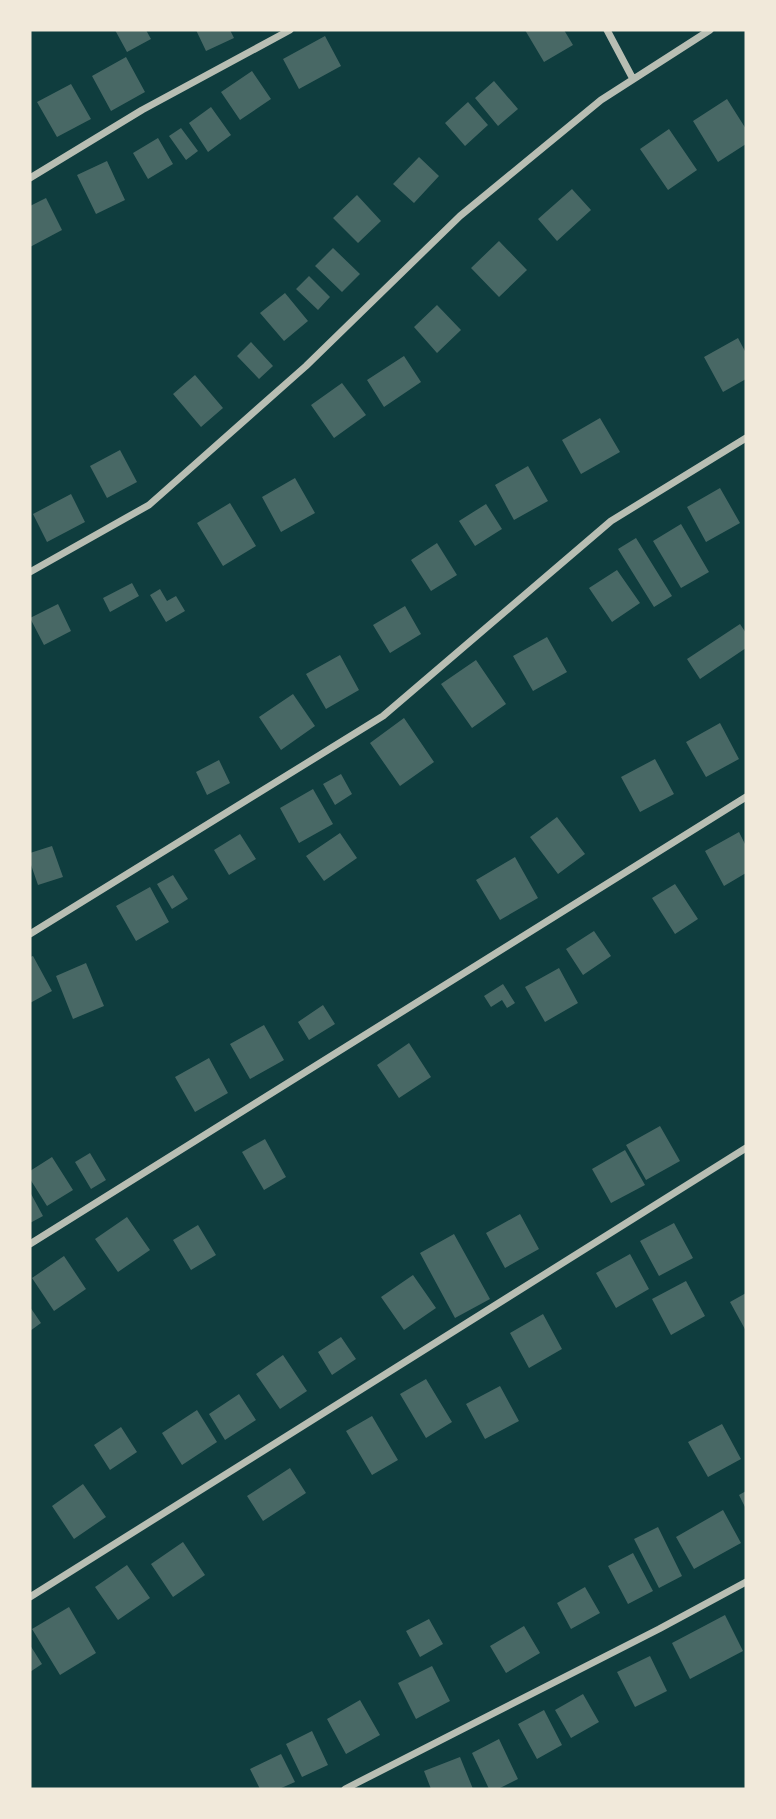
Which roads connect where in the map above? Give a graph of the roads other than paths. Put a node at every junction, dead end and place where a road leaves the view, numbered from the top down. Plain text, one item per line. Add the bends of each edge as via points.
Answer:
1 (290, 30) edge
2 (607, 30) edge
3 (710, 30) edge
4 (633, 79) junction
5 (30, 178) edge
6 (746, 438) edge
7 (30, 572) edge
8 (746, 797) edge
9 (30, 934) edge
10 (746, 1148) edge
11 (30, 1244) edge
12 (746, 1582) edge
13 (30, 1597) edge
14 (345, 1789) edge

1 - 5 street via 142,110
2 - 4 street
3 - 4 street
4 - 7 street via 460,216 306,366 149,505
6 - 9 street via 611,520 383,716
8 - 11 street
10 - 13 street
12 - 14 street

